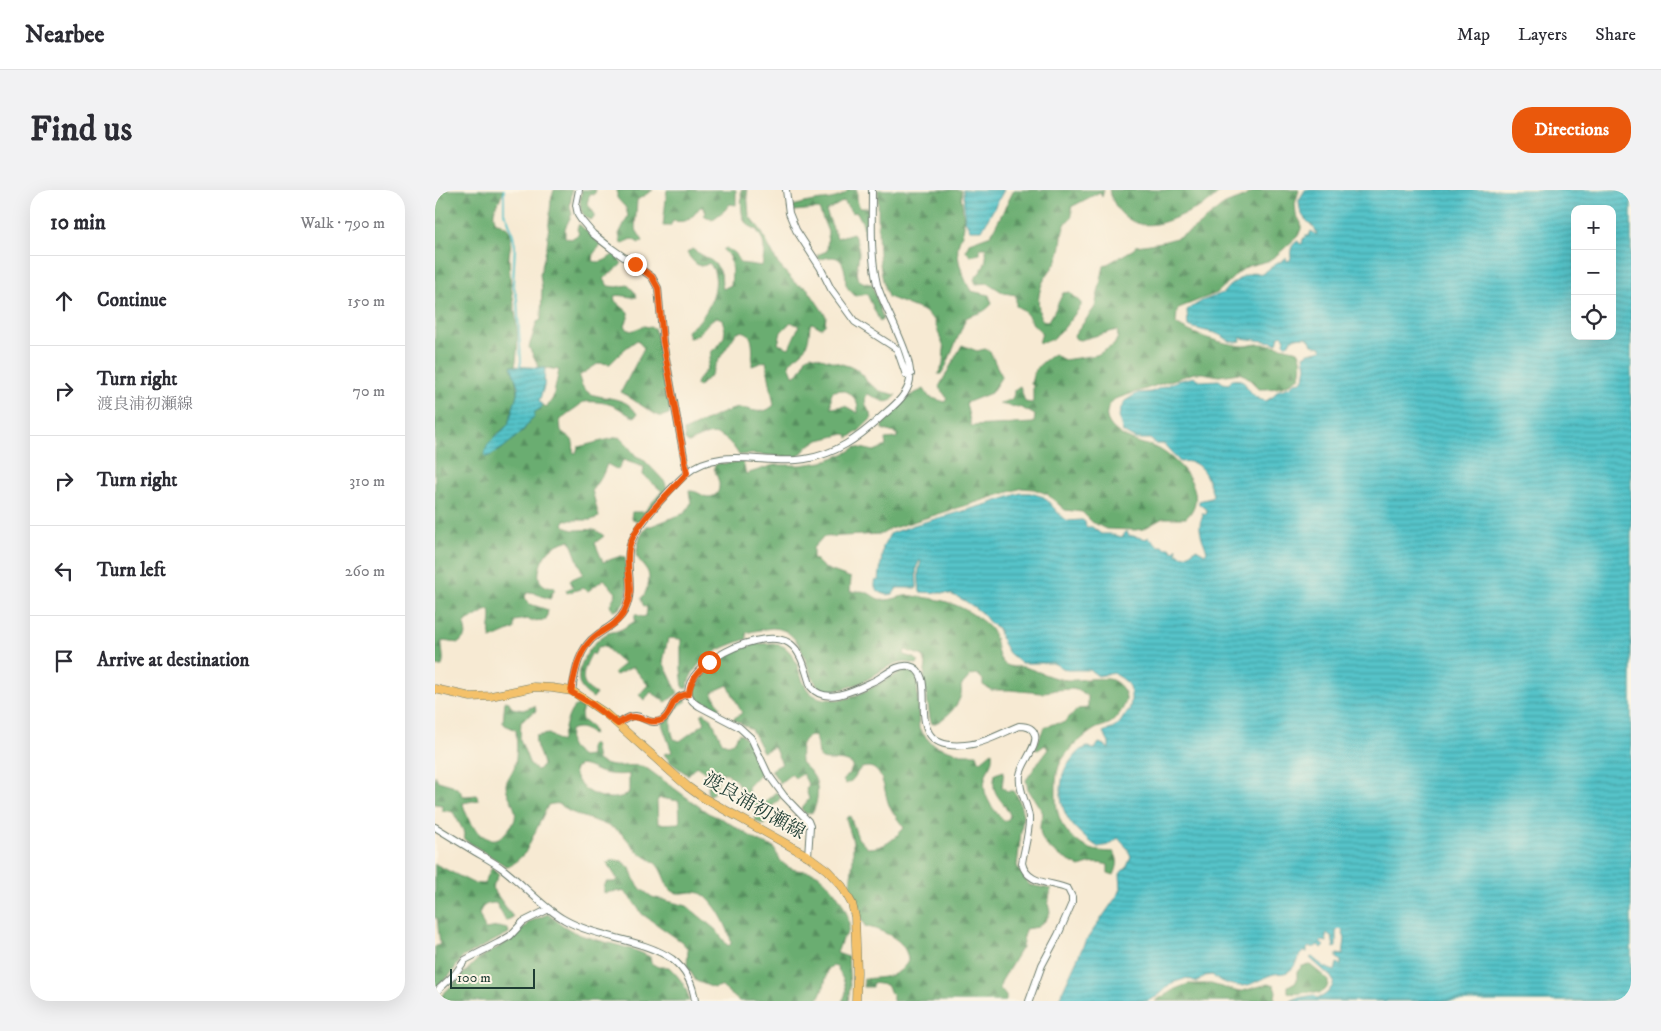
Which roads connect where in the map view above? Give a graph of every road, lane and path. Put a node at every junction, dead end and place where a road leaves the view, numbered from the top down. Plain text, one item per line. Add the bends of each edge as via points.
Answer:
1 (579, 190) edge
2 (786, 190) edge
3 (872, 190) edge
4 (911, 374) junction
5 (687, 473) junction
6 (435, 689) edge
7 (571, 692) junction
8 (689, 694) junction
9 (618, 724) junction
10 (435, 827) edge
11 (808, 856) junction
12 (549, 909) junction
13 (435, 993) edge
14 (695, 1001) edge
15 (857, 1001) edge
16 (1029, 1001) edge

1 - 5 street via 576,205 582,221 599,238 652,277 658,288 663,342
2 - 4 street via 789,213 796,230 831,290 855,322 897,349 906,375
3 - 4 street via 875,276
4 - 5 street via 902,397 858,436 835,450 804,459 723,459 702,464
5 - 7 street via 635,532 629,548 631,584 628,602 617,621 592,639 581,652
6 - 7 main road, 渡良浦初瀬線 via 471,697 534,688
7 - 9 main road, 渡良浦初瀬線
8 - 9 street via 673,702 662,720 647,721 635,716
8 - 11 street via 694,704 739,727 751,738 783,796 808,821
8 - 16 street via 695,676 718,655 753,641 775,639 788,643 798,652 811,687 824,696 850,691 895,668 915,668 924,692 927,731 938,741 967,745 1019,726 1030,728 1034,733 1034,743 1020,778 1029,819 1023,869 1030,877 1068,889 1073,897
9 - 11 main road, 渡良浦初瀬線 via 702,797
10 - 12 street via 501,867
11 - 15 main road, 渡良浦初瀬線 via 836,878 852,904 857,933
12 - 13 street via 523,922 498,943 465,960
12 - 14 street via 577,926 647,947 670,958 686,974

